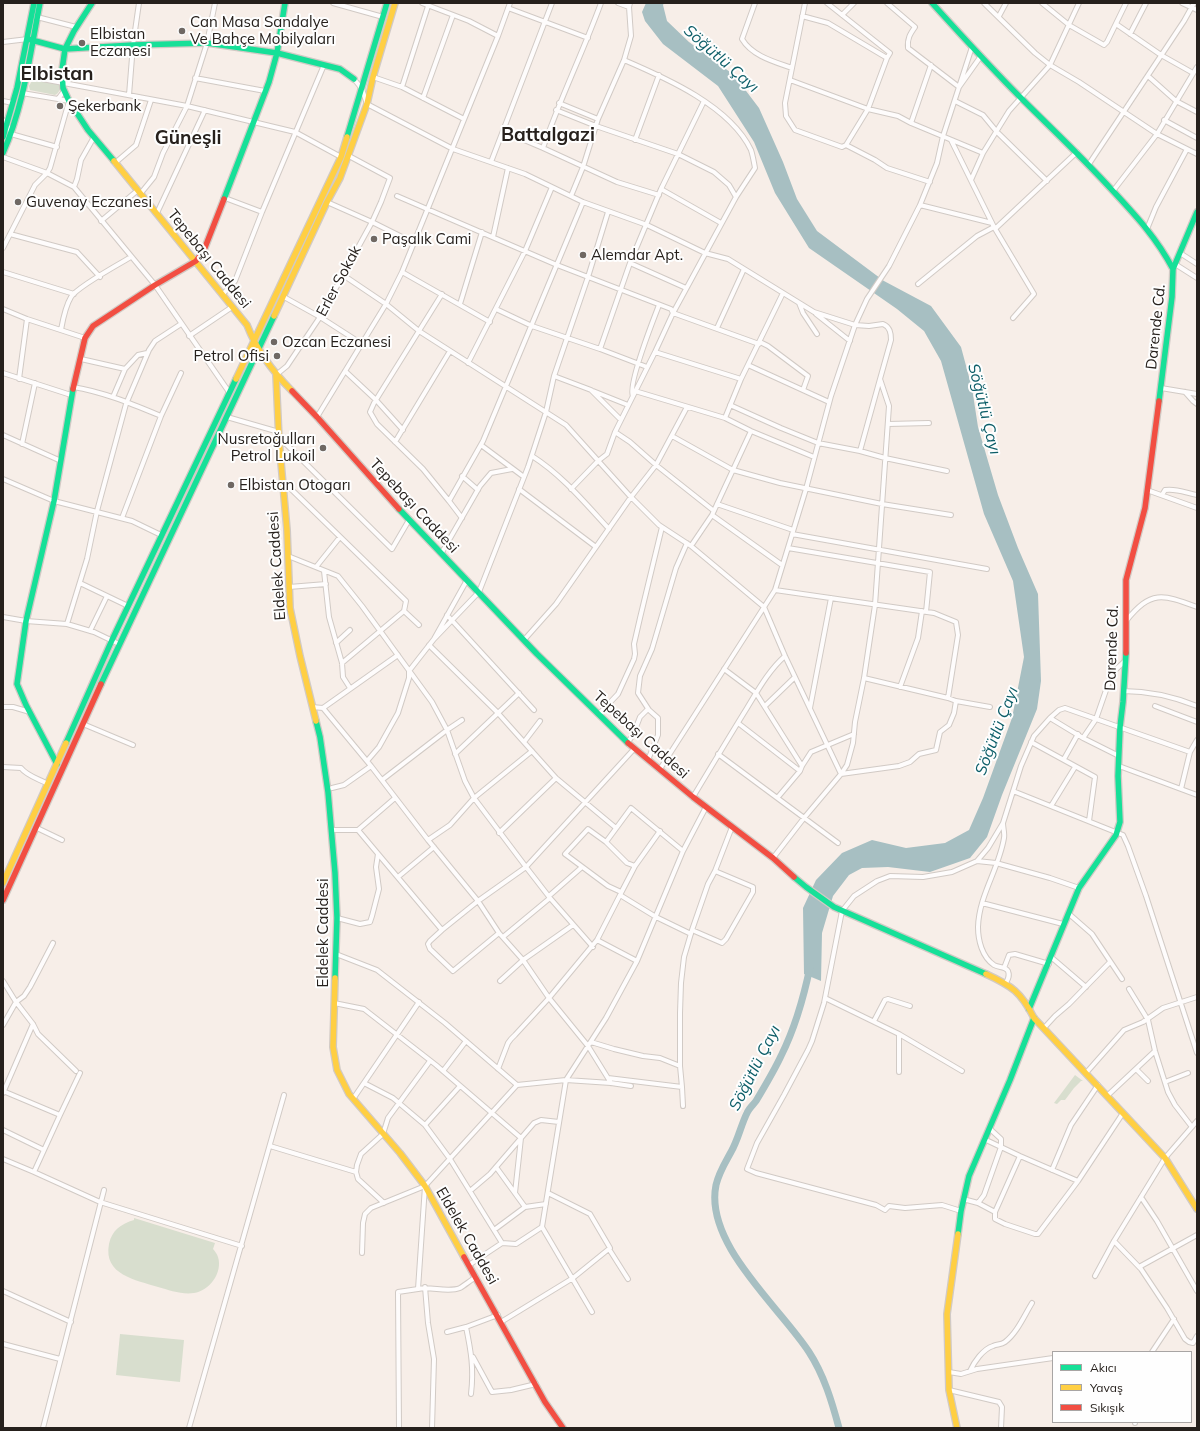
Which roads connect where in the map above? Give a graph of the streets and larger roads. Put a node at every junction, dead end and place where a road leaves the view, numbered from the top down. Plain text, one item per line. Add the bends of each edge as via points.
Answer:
1 (34, 3) edge
2 (40, 3) edge
3 (92, 3) edge
4 (139, 3) edge
5 (215, 3) edge
6 (285, 3) edge
7 (333, 3) edge
8 (388, 3) edge
9 (395, 3) edge
10 (422, 3) edge
11 (510, 3) edge
12 (552, 3) edge
13 (601, 3) edge
14 (618, 3) edge
15 (755, 3) edge
16 (827, 3) edge
17 (854, 3) edge
18 (887, 3) edge
19 (932, 3) edge
20 (984, 3) edge
21 (1006, 3) edge
22 (1042, 3) edge
23 (1079, 3) edge
24 (1126, 3) edge
25 (1146, 3) edge
26 (1182, 3) edge
27 (428, 4) edge
28 (803, 4) edge
29 (629, 5) edge
30 (1193, 5) edge
31 (508, 8) junction
32 (1197, 10) edge
33 (453, 15) junction
34 (842, 15) junction
35 (802, 16) junction
36 (999, 16) junction
37 (37, 17) junction
38 (383, 17) junction
39 (545, 22) junction
40 (1069, 24) junction
41 (1116, 24) junction
42 (76, 27) junction
43 (1130, 34) junction
44 (498, 36) junction
45 (588, 38) junction
46 (30, 40) junction
47 (3, 42) edge
48 (207, 43) junction
49 (132, 45) junction
50 (972, 47) junction
51 (65, 49) junction
52 (277, 51) junction
53 (1161, 55) junction
54 (981, 56) junction
55 (887, 58) junction
56 (624, 60) junction
57 (324, 65) junction
58 (931, 65) junction
59 (1050, 65) junction
60 (792, 68) junction
61 (1196, 69) edge
62 (659, 75) junction
63 (26, 76) junction
64 (1148, 76) junction
65 (373, 77) junction
66 (195, 78) junction
67 (354, 79) joint
68 (790, 80) junction
69 (62, 82) junction
70 (402, 87) junction
71 (959, 87) junction
72 (362, 89) junction
73 (64, 90) junction
74 (265, 91) junction
75 (22, 93) junction
76 (129, 95) junction
77 (423, 98) junction
78 (1021, 98) junction
79 (58, 99) junction
80 (151, 100) junction
81 (3, 101) edge
82 (69, 101) junction
83 (704, 101) junction
84 (955, 101) junction
85 (1176, 101) junction
86 (560, 103) junction
87 (13, 104) junction
88 (367, 104) junction
89 (187, 106) junction
90 (868, 109) junction
91 (205, 110) junction
92 (556, 110) junction
93 (1124, 112) junction
94 (1197, 112) edge
95 (464, 119) junction
96 (598, 119) junction
97 (1164, 120) junction
98 (5, 122) edge
99 (253, 122) junction
100 (911, 123) junction
101 (596, 126) junction
102 (503, 131) junction
103 (295, 132) junction
104 (998, 132) junction
105 (11, 134) junction
106 (1156, 134) junction
107 (943, 136) junction
108 (3, 137) edge
109 (94, 137) junction
110 (1197, 138) edge
111 (635, 140) junction
112 (951, 140) junction
113 (846, 145) junction
114 (57, 147) junction
115 (543, 148) junction
116 (453, 149) junction
117 (1186, 149) junction
118 (1077, 152) junction
119 (3, 153) edge
120 (983, 153) junction
121 (678, 154) junction
122 (1197, 154) edge
123 (349, 156) junction
124 (3, 157) edge
125 (341, 157) junction
126 (491, 162) junction
127 (115, 163) junction
128 (1088, 164) junction
129 (583, 166) junction
130 (508, 168) junction
131 (47, 173) junction
132 (971, 180) junction
133 (1047, 181) junction
134 (930, 182) junction
135 (552, 187) junction
136 (74, 188) junction
137 (661, 189) junction
138 (1113, 191) junction
139 (139, 192) junction
140 (659, 195) junction
141 (397, 196) dead end
142 (571, 196) junction
143 (736, 197) junction
144 (225, 198) junction
145 (327, 202) junction
146 (583, 202) junction
147 (920, 205) junction
148 (427, 209) junction
149 (262, 212) junction
150 (608, 212) junction
151 (1197, 212) edge
152 (157, 213) junction
153 (100, 220) junction
154 (372, 222) junction
155 (721, 223) junction
156 (647, 225) junction
157 (994, 226) junction
158 (1147, 229) junction
159 (482, 232) junction
160 (10, 234) junction
161 (494, 238) junction
162 (414, 243) junction
163 (3, 248) edge
164 (525, 251) junction
165 (705, 253) junction
166 (1180, 253) junction
167 (131, 257) junction
168 (196, 261) junction
169 (630, 263) junction
170 (1197, 264) edge
171 (557, 265) junction
172 (1174, 267) junction
173 (744, 269) junction
174 (3, 272) edge
175 (402, 272) junction
176 (343, 275) junction
177 (100, 276) junction
178 (588, 277) junction
179 (1197, 278) edge
180 (918, 284) dead end
181 (155, 285) junction
182 (686, 288) junction
183 (622, 289) junction
184 (783, 293) junction
185 (74, 294) junction
186 (222, 294) junction
187 (442, 294) junction
188 (284, 297) junction
189 (799, 303) junction
190 (386, 304) junction
191 (460, 304) junction
192 (659, 304) junction
193 (232, 307) junction
194 (3, 309) edge
195 (496, 309) junction
196 (673, 312) junction
197 (814, 312) junction
198 (320, 317) junction
199 (27, 318) junction
200 (1013, 318) dead end
201 (490, 322) junction
202 (181, 324) junction
203 (855, 325) junction
204 (532, 326) junction
205 (717, 328) junction
206 (61, 330) junction
207 (419, 331) junction
208 (817, 334) dead end
209 (189, 336) junction
210 (85, 338) junction
211 (567, 338) junction
212 (253, 341) junction
213 (850, 341) junction
214 (760, 343) junction
215 (362, 344) junction
216 (259, 348) junction
217 (600, 349) junction
218 (450, 351) junction
219 (655, 352) junction
220 (147, 353) junction
221 (81, 359) junction
222 (468, 363) junction
223 (638, 364) junction
224 (748, 365) junction
225 (647, 367) junction
226 (125, 369) junction
227 (345, 371) junction
228 (3, 373) edge
229 (181, 373) dead end
230 (276, 375) junction
231 (554, 376) junction
232 (19, 378) junction
233 (880, 379) junction
234 (741, 380) junction
235 (35, 383) junction
236 (73, 387) junction
237 (505, 387) junction
238 (1161, 388) junction
239 (591, 390) junction
240 (803, 390) junction
241 (635, 391) junction
242 (229, 392) junction
243 (1185, 392) junction
244 (1197, 394) edge
245 (71, 395) junction
246 (633, 396) junction
247 (113, 397) junction
248 (376, 400) junction
249 (127, 402) junction
250 (829, 402) junction
251 (1197, 404) edge
252 (628, 405) junction
253 (730, 405) junction
254 (687, 407) junction
255 (546, 412) junction
256 (161, 416) junction
257 (227, 417) junction
258 (317, 417) junction
259 (725, 418) junction
260 (621, 420) junction
261 (929, 423) dead end
262 (888, 424) junction
263 (403, 430) junction
264 (751, 431) junction
265 (279, 432) junction
266 (615, 432) junction
267 (3, 435) edge
268 (672, 436) junction
269 (279, 440) junction
270 (396, 442) junction
271 (818, 443) junction
272 (22, 444) junction
273 (481, 445) junction
274 (860, 451) junction
275 (532, 456) junction
276 (814, 457) junction
277 (884, 458) junction
278 (61, 461) junction
279 (598, 462) junction
280 (656, 466) junction
281 (512, 469) junction
282 (733, 470) junction
283 (948, 471) dead end
284 (462, 476) junction
285 (524, 477) junction
286 (3, 479) edge
287 (283, 484) junction
288 (519, 489) junction
289 (572, 489) junction
290 (806, 489) junction
291 (478, 490) junction
292 (1147, 490) junction
293 (1162, 495) junction
294 (1197, 495) edge
295 (631, 497) junction
296 (449, 501) junction
297 (54, 502) junction
298 (717, 504) junction
299 (882, 504) junction
300 (1197, 508) edge
301 (97, 511) junction
302 (713, 513) junction
303 (951, 515) dead end
304 (122, 518) junction
305 (462, 518) junction
306 (409, 520) junction
307 (662, 527) junction
308 (609, 529) junction
309 (793, 532) junction
310 (161, 535) junction
311 (340, 537) junction
312 (687, 544) junction
313 (691, 546) junction
314 (596, 548) junction
315 (788, 548) junction
316 (878, 550) junction
317 (441, 554) junction
318 (288, 556) junction
319 (877, 564) junction
320 (782, 566) junction
321 (316, 567) junction
322 (987, 568) dead end
323 (324, 571) junction
324 (467, 580) junction
325 (80, 583) junction
326 (326, 584) junction
327 (289, 587) junction
328 (775, 590) junction
329 (478, 592) junction
330 (106, 596) junction
331 (831, 598) junction
332 (875, 605) junction
333 (128, 606) junction
334 (764, 607) junction
335 (1197, 607) edge
336 (404, 611) junction
337 (924, 612) junction
338 (447, 615) junction
339 (3, 617) edge
340 (452, 620) junction
341 (26, 621) junction
342 (1126, 621) junction
343 (67, 624) junction
344 (419, 625) dead end
345 (350, 630) dead end
346 (380, 630) junction
347 (90, 631) junction
348 (434, 639) junction
349 (112, 640) junction
350 (524, 640) junction
351 (336, 643) junction
352 (119, 644) junction
353 (430, 645) junction
354 (398, 655) junction
355 (785, 656) junction
356 (1125, 661) junction
357 (342, 663) junction
358 (724, 669) junction
359 (409, 671) junction
360 (795, 677) junction
361 (864, 678) junction
362 (900, 687) junction
363 (350, 688) junction
364 (1123, 691) junction
365 (518, 693) junction
366 (756, 693) junction
367 (948, 698) junction
368 (956, 701) junction
369 (765, 706) junction
370 (1155, 706) dead end
371 (1197, 706) edge
372 (3, 707) edge
373 (312, 707) junction
374 (990, 707) dead end
375 (323, 708) junction
376 (810, 708) junction
377 (648, 709) junction
378 (534, 710) dead end
379 (30, 712) junction
380 (497, 712) junction
381 (599, 714) junction
382 (1050, 718) junction
383 (1096, 719) junction
384 (462, 720) dead end
385 (540, 721) dead end
386 (1197, 722) edge
387 (738, 723) junction
388 (83, 724) junction
389 (1120, 727) junction
390 (447, 730) junction
391 (854, 734) junction
392 (1078, 734) junction
393 (1083, 738) junction
394 (1197, 740) edge
395 (524, 742) junction
396 (628, 742) junction
397 (1031, 742) junction
398 (827, 744) junction
399 (133, 745) dead end
400 (634, 749) junction
401 (532, 751) junction
402 (1190, 752) junction
403 (455, 754) junction
404 (718, 754) junction
405 (1119, 756) junction
406 (1064, 759) junction
407 (648, 760) junction
408 (367, 761) junction
409 (57, 764) junction
410 (371, 766) junction
411 (802, 766) junction
412 (1119, 766) junction
413 (3, 767) edge
414 (1075, 767) junction
415 (660, 769) junction
416 (800, 771) junction
417 (842, 774) junction
418 (556, 778) junction
419 (382, 780) junction
420 (48, 784) junction
421 (332, 788) dead end
422 (1181, 789) junction
423 (1013, 791) junction
424 (1197, 794) edge
425 (778, 797) junction
426 (395, 798) junction
427 (474, 798) junction
428 (693, 798) junction
429 (585, 802) junction
430 (1051, 806) junction
431 (706, 807) junction
432 (804, 818) junction
433 (1089, 821) junction
434 (1003, 823) junction
435 (732, 827) junction
436 (36, 828) junction
437 (616, 828) junction
438 (331, 830) junction
439 (358, 830) junction
440 (660, 830) junction
441 (1117, 832) junction
442 (499, 833) junction
443 (62, 840) dead end
444 (428, 840) junction
445 (606, 842) junction
446 (838, 843) dead end
447 (434, 847) junction
448 (683, 851) junction
449 (378, 854) junction
450 (773, 858) junction
451 (977, 860) junction
452 (996, 863) junction
453 (635, 866) junction
454 (526, 867) junction
455 (582, 867) junction
456 (715, 871) junction
457 (398, 877) junction
458 (3, 883) edge
459 (1079, 888) junction
460 (620, 894) junction
461 (549, 897) junction
462 (3, 900) edge
463 (478, 901) junction
464 (982, 902) junction
465 (842, 911) junction
466 (1068, 913) junction
467 (656, 917) junction
468 (337, 918) junction
469 (1063, 924) junction
470 (573, 925) junction
471 (442, 930) junction
472 (691, 932) junction
473 (499, 933) junction
474 (503, 937) junction
475 (597, 940) junction
476 (53, 943) dead end
477 (593, 947) junction
478 (336, 954) junction
479 (1051, 957) junction
480 (523, 960) junction
481 (637, 962) junction
482 (1110, 962) junction
483 (1049, 964) junction
484 (1004, 968) junction
485 (1122, 979) dead end
486 (3, 981) edge
487 (500, 981) dead end
488 (1006, 983) junction
489 (1086, 987) junction
490 (1129, 989) dead end
491 (1197, 997) edge
492 (549, 998) junction
493 (825, 998) junction
494 (16, 1002) junction
495 (419, 1002) junction
496 (1180, 1002) junction
497 (334, 1003) junction
498 (910, 1006) dead end
499 (1030, 1009) junction
500 (1034, 1018) junction
501 (1148, 1020) junction
502 (874, 1021) junction
503 (3, 1024) edge
504 (33, 1024) junction
505 (1044, 1028) junction
506 (397, 1034) junction
507 (899, 1034) junction
508 (466, 1041) junction
509 (591, 1042) junction
510 (588, 1046) junction
511 (1155, 1051) junction
512 (1197, 1053) edge
513 (430, 1061) junction
514 (680, 1066) junction
515 (498, 1069) junction
516 (1136, 1069) junction
517 (443, 1071) junction
518 (899, 1072) dead end
519 (962, 1072) dead end
520 (1086, 1073) junction
521 (1188, 1073) dead end
522 (566, 1080) junction
523 (610, 1081) junction
524 (1148, 1081) dead end
525 (1165, 1082) junction
526 (364, 1083) junction
527 (517, 1085) junction
528 (1098, 1085) junction
529 (460, 1086) junction
530 (631, 1086) dead end
531 (682, 1087) junction
532 (3, 1092) edge
533 (284, 1096) dead end
534 (1107, 1096) junction
535 (353, 1099) junction
536 (400, 1104) junction
537 (683, 1106) dead end
538 (1123, 1112) junction
539 (491, 1113) junction
540 (60, 1115) junction
541 (1197, 1121) edge
542 (559, 1122) junction
543 (425, 1125) junction
544 (1192, 1127) junction
545 (989, 1128) junction
546 (3, 1130) edge
547 (383, 1134) junction
548 (521, 1138) junction
549 (984, 1139) junction
550 (270, 1146) junction
551 (1001, 1147) junction
552 (44, 1150) junction
553 (1020, 1156) junction
554 (1165, 1158) junction
555 (3, 1159) edge
556 (450, 1159) junction
557 (496, 1167) junction
558 (1052, 1170) junction
559 (34, 1172) junction
560 (356, 1172) junction
561 (1078, 1181) junction
562 (425, 1186) junction
563 (104, 1190) dead end
564 (470, 1191) junction
565 (515, 1192) junction
566 (548, 1193) junction
567 (1141, 1197) junction
568 (963, 1199) junction
569 (100, 1202) junction
570 (384, 1202) junction
571 (978, 1203) junction
572 (546, 1204) junction
573 (525, 1207) junction
574 (1197, 1209) edge
575 (960, 1211) junction
576 (995, 1212) junction
577 (542, 1227) junction
578 (494, 1230) junction
579 (1197, 1235) edge
580 (1114, 1241) junction
581 (502, 1243) junction
582 (242, 1246) junction
583 (609, 1249) junction
584 (1173, 1249) junction
585 (362, 1253) dead end
586 (469, 1265) junction
587 (1139, 1267) junction
588 (1095, 1276) dead end
589 (476, 1277) junction
590 (573, 1278) junction
591 (628, 1279) dead end
592 (425, 1288) junction
593 (418, 1289) junction
594 (3, 1291) edge
595 (1197, 1291) edge
596 (1032, 1303) dead end
597 (592, 1312) dead end
598 (498, 1315) junction
599 (1174, 1319) junction
600 (71, 1322) junction
601 (501, 1322) junction
602 (466, 1327) junction
603 (447, 1332) dead end
604 (1197, 1336) edge
605 (3, 1344) edge
606 (1153, 1351) edge
607 (472, 1356) junction
608 (1052, 1358) edge
609 (60, 1359) junction
610 (970, 1371) junction
611 (949, 1372) junction
612 (536, 1384) junction
613 (949, 1390) junction
614 (470, 1394) dead end
615 (43, 1428) edge
616 (189, 1428) edge
617 (398, 1428) edge
618 (432, 1428) edge
619 (563, 1428) edge
620 (957, 1428) edge
621 (1001, 1428) edge

1 - 46 street
2 - 37 street
3 - 42 street, Tepebaşı Caddesi
4 - 49 street
5 - 48 street
6 - 52 street
7 - 38 street
8 - 38 street
9 - 65 street
10 - 27 street
11 - 31 street
12 - 39 street
13 - 45 street
14 - 29 street
15 - 60 street via 742,39 755,52
16 - 34 street
17 - 34 street
18 - 58 street via 915,27 907,42 908,48
19 - 50 street
20 - 36 street
21 - 36 street
22 - 40 street
23 - 40 street
24 - 41 street
25 - 43 street
26 - 30 street
27 - 33 street
27 - 70 street
28 - 35 street
29 - 56 street via 631,36
30 - 32 street
30 - 53 street
31 - 39 street
31 - 44 street
33 - 44 street
33 - 77 street
34 - 55 street via 890,53
35 - 55 street via 828,23
35 - 60 street
36 - 59 street
37 - 42 street
37 - 46 street
38 - 72 street
39 - 45 street
39 - 102 street
40 - 41 street via 1104,45
40 - 59 street
41 - 43 street
42 - 51 street, Tepebaşı Caddesi
43 - 53 street
44 - 95 street
45 - 86 street
46 - 47 street
46 - 51 street
46 - 63 street
46 - 87 street
48 - 49 street
48 - 52 street
48 - 66 street
49 - 51 street
49 - 76 street
50 - 54 street
50 - 71 street
51 - 69 street, Tepebaşı Caddesi
52 - 57 street
52 - 74 street via 270,82
53 - 61 street
53 - 64 street
54 - 71 street
54 - 78 street
55 - 90 street
56 - 62 street
56 - 96 street
57 - 67 street via 340,69
57 - 103 street
58 - 71 street
58 - 100 street
59 - 78 street
59 - 93 street
60 - 68 street
61 - 85 street
62 - 83 street
62 - 111 street
63 - 69 street
63 - 75 street
64 - 85 street
64 - 93 street
65 - 70 street
65 - 88 street
66 - 74 street
66 - 89 street
67 - 72 street
68 - 90 street
68 - 113 street via 785,102 786,116 795,130 842,147
69 - 73 street, Tepebaşı Caddesi
69 - 76 street
70 - 77 street
71 - 84 street
72 - 88 street
72 - 125 street
73 - 79 street
73 - 82 street, Tepebaşı Caddesi
74 - 99 street
75 - 79 street
75 - 105 street
76 - 80 street
77 - 95 street
78 - 104 street via 1009,111
78 - 118 street
79 - 82 street
80 - 89 street
80 - 127 street via 136,145
81 - 87 street
82 - 109 street, Tepebaşı Caddesi
82 - 114 street
83 - 121 street
83 - 143 street via 729,121 743,136 752,152 755,168
84 - 104 street via 983,115
84 - 107 street
85 - 94 street
85 - 97 street
86 - 92 street
86 - 96 street
87 - 98 street
88 - 116 street
88 - 123 street
89 - 91 street
89 - 139 street via 154,177
90 - 100 street via 898,116
90 - 113 street
91 - 99 street
91 - 152 street
92 - 101 street
92 - 115 street
93 - 106 street
93 - 128 street
95 - 116 street
96 - 101 street
97 - 106 street
97 - 110 street
98 - 105 street
98 - 108 street
99 - 103 street
99 - 144 street
100 - 107 street
101 - 111 street
101 - 129 street
102 - 115 street
102 - 126 street
103 - 125 street
103 - 149 street
104 - 120 street
104 - 133 street
105 - 114 street
105 - 119 street
106 - 117 street
106 - 138 street
107 - 112 street
107 - 134 street
109 - 127 street, Tepebaşı Caddesi
109 - 136 street via 81,160
111 - 121 street
112 - 120 street
112 - 132 street
113 - 134 street via 887,168
114 - 131 street
115 - 129 street
116 - 126 street
116 - 148 street
117 - 122 street
117 - 158 street
118 - 128 street
118 - 133 street
120 - 132 street
121 - 137 street
121 - 143 street via 714,172 729,185
123 - 145 street
123 - 154 street, Erler Sokak via 390,178
124 - 131 street
125 - 212 street
126 - 130 street
127 - 139 street, Tepebaşı Caddesi
128 - 138 street
129 - 140 street via 617,182
129 - 142 street
130 - 135 street
130 - 161 street
131 - 136 street
131 - 160 street via 35,186
132 - 157 street
133 - 157 street
134 - 147 street
135 - 142 street
135 - 164 street
136 - 153 street
137 - 140 street
137 - 155 street
138 - 158 street
139 - 152 street, Tepebaşı Caddesi
139 - 153 street
140 - 156 street
141 - 148 street
142 - 146 street
143 - 155 street
144 - 149 street
144 - 168 street via 204,250
145 - 154 street
145 - 188 street
146 - 150 street
146 - 171 street
147 - 157 street
147 - 203 street
148 - 159 street
148 - 162 street
149 - 186 street via 235,281
150 - 156 street
150 - 178 street
151 - 166 street
152 - 168 street, Tepebaşı Caddesi
153 - 167 street
154 - 162 street
154 - 176 street, Erler Sokak
155 - 165 street
156 - 165 street
156 - 169 street
157 - 180 street via 977,236
157 - 200 street via 1034,294
158 - 172 street
159 - 161 street
159 - 191 street
160 - 163 street
160 - 177 street via 77,252
161 - 164 street
162 - 175 street
164 - 171 street
164 - 195 street
165 - 173 street via 728,259
165 - 182 street
166 - 170 street
166 - 172 street
167 - 177 street
167 - 181 street
168 - 181 street
168 - 186 street, Tepebaşı Caddesi
169 - 182 street
169 - 183 street
171 - 178 street
171 - 204 street
172 - 179 street
172 - 238 street, Darende Cd.
173 - 184 street
173 - 205 street
174 - 185 street
175 - 187 street
175 - 190 street
176 - 190 street
176 - 198 street, Erler Sokak
177 - 185 street
178 - 183 street
178 - 211 street
181 - 202 street
181 - 210 street via 93,326
182 - 196 street
183 - 192 street
183 - 217 street
184 - 189 street
184 - 214 street
185 - 206 street via 64,315
186 - 193 street, Tepebaşı Caddesi
187 - 191 street
187 - 207 street
188 - 198 street
188 - 216 street
189 - 197 street
189 - 208 street
190 - 207 street
190 - 215 street
191 - 201 street
192 - 196 street
192 - 223 street
193 - 209 street
193 - 212 street, Tepebaşı Caddesi via 247,325
194 - 199 street
195 - 201 street
195 - 204 street
196 - 205 street
196 - 219 street
197 - 203 street
197 - 213 street
198 - 215 street
198 - 230 street, Erler Sokak via 287,366
199 - 206 street
199 - 232 street
201 - 222 street
202 - 209 street
202 - 220 street via 155,341
203 - 213 street
203 - 233 street via 883,324 890,330 891,340
204 - 211 street
204 - 237 street
205 - 214 street
206 - 210 street
207 - 218 street
207 - 248 street
209 - 242 street
210 - 221 street
211 - 217 street
211 - 231 street
212 - 216 street, Tepebaşı Caddesi
212 - 242 street
213 - 250 street
214 - 224 street
214 - 240 street via 768,346 808,376
215 - 227 street
216 - 230 street, Tepebaşı Caddesi
216 - 257 street
217 - 223 street
218 - 222 street
218 - 263 street
219 - 225 street
219 - 234 street
220 - 226 street via 138,355
220 - 249 street
221 - 226 street
221 - 236 street
222 - 237 street
223 - 225 street
223 - 246 street via 631,391
224 - 234 street
224 - 240 street
225 - 241 street
226 - 247 street
227 - 248 street
227 - 258 street
228 - 232 street
229 - 256 street
230 - 258 street, Tepebaşı Caddesi
230 - 265 street, Eldelek Caddesi
231 - 239 street
231 - 255 street
232 - 235 street
233 - 262 street via 889,406
233 - 274 street
234 - 253 street
235 - 245 street
235 - 272 street
236 - 245 street
236 - 247 street
237 - 255 street
237 - 273 street
238 - 243 street
238 - 292 street, Darende Cd.
239 - 252 street
239 - 260 street
240 - 250 street
241 - 246 street
241 - 254 street
242 - 310 street
243 - 244 street
243 - 251 street
245 - 278 street
246 - 252 street
247 - 249 street
248 - 263 street
248 - 270 street via 370,412 377,424
249 - 256 street
249 - 301 street
250 - 271 street
252 - 260 street
253 - 259 street
253 - 271 street
254 - 259 street
254 - 268 street
255 - 275 street
255 - 279 street via 566,425
256 - 304 street
257 - 265 street
257 - 352 street
258 - 306 street, Tepebaşı Caddesi
259 - 264 street
260 - 266 street
261 - 262 street
262 - 277 street
263 - 270 street
264 - 276 street
264 - 282 street
265 - 269 street, Eldelek Caddesi
266 - 279 street via 607,454
266 - 280 street
267 - 272 street
268 - 280 street
268 - 282 street
269 - 287 street, Eldelek Caddesi
269 - 306 street via 392,549
270 - 296 street via 423,469
271 - 274 street
271 - 276 street
272 - 278 street
273 - 281 street
273 - 284 street
274 - 277 street
275 - 285 street
275 - 289 street
276 - 290 street
277 - 283 street
277 - 299 street
278 - 297 street
279 - 289 street
279 - 295 street
280 - 295 street
280 - 302 street
281 - 285 street
281 - 291 street via 490,473
282 - 290 street
282 - 298 street
284 - 291 street
284 - 296 street
285 - 288 street
286 - 297 street
287 - 311 street
287 - 318 street, Eldelek Caddesi
288 - 314 street
288 - 329 street
289 - 308 street
290 - 299 street
290 - 309 street
291 - 305 street
292 - 293 street
292 - 342 street, Darende Cd. via 1145,508 1126,580
293 - 294 street via 1165,490 1177,490
293 - 300 street
295 - 307 street
295 - 308 street
296 - 305 street
297 - 301 street
297 - 341 street
298 - 302 street
298 - 309 street
299 - 303 street
299 - 316 street
301 - 304 street
301 - 325 street
302 - 313 street
302 - 320 street
304 - 310 street
305 - 317 street
306 - 317 street, Tepebaşı Caddesi
307 - 312 street
307 - 381 street via 634,644 634,660 618,694
308 - 314 street
309 - 315 street
309 - 316 street
310 - 333 street
311 - 321 street
311 - 336 street via 406,602
312 - 313 street
312 - 377 street via 676,568 652,649 640,676 638,693
313 - 334 street
314 - 350 street via 556,604
315 - 319 street
315 - 320 street
316 - 319 street
316 - 322 street
317 - 324 street, Tepebaşı Caddesi
318 - 321 street
318 - 327 street, Eldelek Caddesi
319 - 332 street
319 - 337 street via 930,572
320 - 328 street
321 - 323 street
323 - 326 street
323 - 346 street via 338,576
324 - 329 street, Tepebaşı Caddesi
324 - 338 street
325 - 330 street
325 - 343 street
326 - 327 street
326 - 351 street via 329,617
327 - 373 street, Eldelek Caddesi via 290,608
328 - 331 street
328 - 334 street
329 - 340 street
329 - 350 street, Tepebaşı Caddesi
330 - 333 street
330 - 347 street
331 - 332 street
331 - 376 street
332 - 337 street
332 - 361 street
333 - 349 street
334 - 355 street
334 - 358 street
335 - 342 street via 1172,597 1150,599
336 - 344 street
336 - 346 street
337 - 362 street via 918,638
337 - 367 street via 934,613 956,622 958,635
338 - 340 street
338 - 348 street
339 - 341 street
340 - 348 street
340 - 365 street
341 - 343 street
341 - 379 street via 17,684
342 - 356 street, Darende Cd.
343 - 347 street
345 - 351 street
346 - 354 street
346 - 357 street
347 - 349 street
348 - 353 street
349 - 352 street
349 - 409 street
350 - 381 street, Tepebaşı Caddesi
351 - 357 street
352 - 388 street
353 - 359 street
353 - 380 street
354 - 359 street
354 - 363 street
355 - 360 street
355 - 366 street via 775,664
356 - 364 street, Darende Cd.
356 - 383 street via 1112,673
357 - 363 street via 343,677
358 - 366 street
358 - 415 street
359 - 390 street via 432,702
359 - 408 street via 398,713 379,747
360 - 369 street
360 - 376 street
361 - 362 street
361 - 391 street
362 - 367 street
363 - 375 street
364 - 371 street via 1166,695
364 - 389 street, Darende Cd.
365 - 378 street
365 - 380 street
366 - 369 street
366 - 387 street
367 - 368 street
368 - 374 street
368 - 417 street via 949,725 940,732 936,750 919,754 910,762 899,766
369 - 411 street
370 - 386 street
372 - 379 street
373 - 375 street
373 - 438 street, Eldelek Caddesi via 320,737
375 - 408 street
376 - 398 street
377 - 396 street via 640,717
377 - 407 street via 658,718 658,728 655,745
379 - 409 street
380 - 395 street
380 - 403 street
381 - 396 street, Tepebaşı Caddesi
382 - 383 street via 1065,708
382 - 392 street
382 - 397 street
383 - 389 street
383 - 393 street
384 - 390 street
385 - 395 street
387 - 404 street
387 - 416 street
388 - 399 street
388 - 436 street
389 - 402 street
389 - 405 street, Darende Cd.
390 - 403 street
390 - 419 street
391 - 398 street
391 - 417 street via 847,765
392 - 393 street
392 - 406 street
393 - 405 street
394 - 402 street
395 - 401 street
396 - 400 street, Tepebaşı Caddesi
397 - 406 street
397 - 423 street
398 - 411 street via 811,752
398 - 417 street
400 - 407 street, Tepebaşı Caddesi
400 - 429 street
401 - 418 street
401 - 427 street
402 - 422 street
403 - 427 street
404 - 425 street
404 - 428 street
405 - 412 street, Darende Cd.
406 - 414 street
407 - 415 street, Tepebaşı Caddesi
408 - 410 street
409 - 420 street
410 - 419 street
410 - 421 street via 344,785
411 - 416 street
412 - 422 street
412 - 441 street, Darende Cd. via 1120,822
413 - 420 street via 20,768
414 - 430 street
414 - 433 street via 1095,777
415 - 428 street, Tepebaşı Caddesi
416 - 425 street
417 - 432 street
418 - 429 street
418 - 442 street
419 - 426 street
420 - 458 street
422 - 424 street
423 - 430 street
423 - 434 street
425 - 432 street
426 - 439 street
426 - 444 street
427 - 442 street
427 - 444 street via 450,825
428 - 431 street, Tepebaşı Caddesi
429 - 437 street
429 - 454 street
430 - 433 street
431 - 435 street, Tepebaşı Caddesi
431 - 448 street
432 - 446 street
432 - 450 street
433 - 441 street
434 - 451 street via 988,848
434 - 452 street via 1004,838
435 - 450 street, Tepebaşı Caddesi
435 - 456 street
436 - 443 street
436 - 462 street
437 - 440 street via 631,808
437 - 445 street
438 - 439 street
438 - 468 street, Eldelek Caddesi
439 - 449 street
440 - 448 street
440 - 453 street
441 - 459 street, Darende Cd.
441 - 496 street via 1123,835 1128,846
442 - 454 street
444 - 447 street
445 - 453 street via 627,863
445 - 455 street via 588,829 565,854
447 - 457 street
447 - 463 street
448 - 467 street
449 - 457 street
449 - 468 street via 376,867 379,889 370,922 360,924
450 - 465 street, Tepebaşı Caddesi via 806,887
451 - 452 street
451 - 465 street via 952,872 923,877 890,876 854,896
452 - 459 street
452 - 464 street
453 - 460 street
454 - 461 street
454 - 463 street
455 - 460 street
455 - 461 street
456 - 472 street
456 - 472 street via 753,887 753,892 722,943
457 - 471 street
459 - 466 street, Darende Cd.
460 - 467 street
460 - 475 street
461 - 470 street
461 - 474 street
463 - 471 street
463 - 473 street
464 - 469 street
464 - 484 street via 978,926 982,950 992,963
465 - 488 street, Tepebaşı Caddesi
465 - 493 street
466 - 469 street, Darende Cd.
466 - 482 street via 1092,934
467 - 472 street
467 - 481 street
468 - 478 street, Eldelek Caddesi
469 - 479 street, Darende Cd.
470 - 477 street
470 - 480 street
471 - 473 street via 428,944 453,971
472 - 514 street via 684,957 681,983
473 - 474 street
474 - 480 street
475 - 477 street
475 - 481 street
476 - 494 street via 30,987
477 - 492 street
478 - 495 street via 377,970
478 - 497 street, Eldelek Caddesi
479 - 483 street, Darende Cd.
479 - 489 street
480 - 487 street
480 - 492 street
481 - 509 street
482 - 485 street
482 - 489 street
483 - 484 street via 1014,954 1009,955
483 - 499 street, Darende Cd.
484 - 488 street via 1009,976
486 - 494 street
488 - 499 street, Tepebaşı Caddesi via 1019,994
489 - 505 street
490 - 501 street
491 - 496 street
492 - 510 street
492 - 515 street via 510,1039
493 - 502 street
493 - 575 street via 808,1050 757,1143 747,1169 876,1205 885,1210 889,1206 905,1208 942,1205
494 - 503 street
494 - 504 street
495 - 506 street
495 - 508 street
496 - 501 street via 1163,1008
496 - 512 street
497 - 506 street via 364,1009
497 - 535 street, Eldelek Caddesi via 333,1047 337,1070
498 - 502 street via 885,1000
499 - 500 street, Tepebaşı Caddesi
500 - 505 street
500 - 545 street
501 - 511 street
501 - 520 street via 1124,1030
502 - 507 street
504 - 532 street
504 - 540 street via 38,1034 78,1072
505 - 520 street
506 - 513 street
506 - 526 street
507 - 518 street
507 - 519 street
508 - 515 street
508 - 517 street
509 - 510 street
509 - 514 street via 660,1058
510 - 522 street
510 - 523 street
511 - 516 street
511 - 525 street
513 - 517 street
513 - 536 street
514 - 531 street
515 - 527 street
516 - 524 street
516 - 534 street
517 - 529 street
520 - 528 street
521 - 525 street
522 - 523 street
522 - 527 street
522 - 542 street
523 - 530 street
523 - 531 street
525 - 544 street via 1175,1105
526 - 535 street
526 - 536 street
527 - 539 street
528 - 534 street
528 - 558 street via 1071,1125
529 - 539 street
529 - 543 street
531 - 537 street
532 - 540 street
533 - 550 street
534 - 538 street
535 - 547 street, Eldelek Caddesi
536 - 543 street
536 - 547 street via 388,1118
538 - 554 street
538 - 561 street
539 - 548 street
539 - 556 street
540 - 552 street
541 - 544 street
542 - 548 street via 542,1120 534,1123
542 - 566 street
543 - 556 street
544 - 554 street
545 - 549 street
545 - 551 street via 1001,1139
546 - 552 street
547 - 560 street via 361,1154
547 - 562 street, Eldelek Caddesi
548 - 557 street
548 - 565 street
549 - 551 street
549 - 568 street via 968,1176
550 - 560 street
550 - 582 street
551 - 553 street
551 - 571 street via 984,1195
552 - 559 street
553 - 558 street
553 - 576 street
554 - 567 street
554 - 574 street
555 - 559 street
556 - 562 street
556 - 564 street
557 - 564 street
557 - 565 street
558 - 561 street
559 - 569 street
560 - 570 street via 358,1179
561 - 576 street via 1038,1234 995,1219
562 - 570 street
562 - 586 street, Eldelek Caddesi
562 - 593 street
563 - 569 street
564 - 578 street
565 - 573 street
566 - 572 street
566 - 583 street via 590,1214
567 - 580 street
567 - 584 street
568 - 571 street
568 - 575 street
569 - 582 street
569 - 600 street
570 - 585 street via 365,1214
571 - 576 street
572 - 573 street
572 - 577 street
573 - 578 street
575 - 611 street via 947,1314
577 - 581 street via 516,1244
577 - 590 street
578 - 581 street
579 - 584 street
580 - 587 street
580 - 588 street
581 - 586 street
582 - 616 street
583 - 590 street
583 - 591 street
584 - 587 street
584 - 595 street
586 - 589 street, Eldelek Caddesi
587 - 599 street
589 - 592 street via 459,1288
589 - 598 street, Eldelek Caddesi
590 - 597 street
590 - 601 street
592 - 593 street
592 - 618 street via 434,1359
593 - 617 street via 398,1292
594 - 600 street
596 - 610 street via 1013,1334 1005,1342 988,1348
598 - 601 street, Eldelek Caddesi
598 - 602 street
599 - 604 street via 1189,1342 1193,1343
599 - 606 street
600 - 609 street
601 - 612 street, Eldelek Caddesi
602 - 603 street
602 - 607 street
605 - 609 street
607 - 612 street via 492,1392
607 - 614 street via 473,1377
608 - 610 street
609 - 615 street
610 - 611 street via 961,1374
611 - 613 street
612 - 619 street, Eldelek Caddesi
613 - 620 street
613 - 621 street via 999,1402 1002,1407

